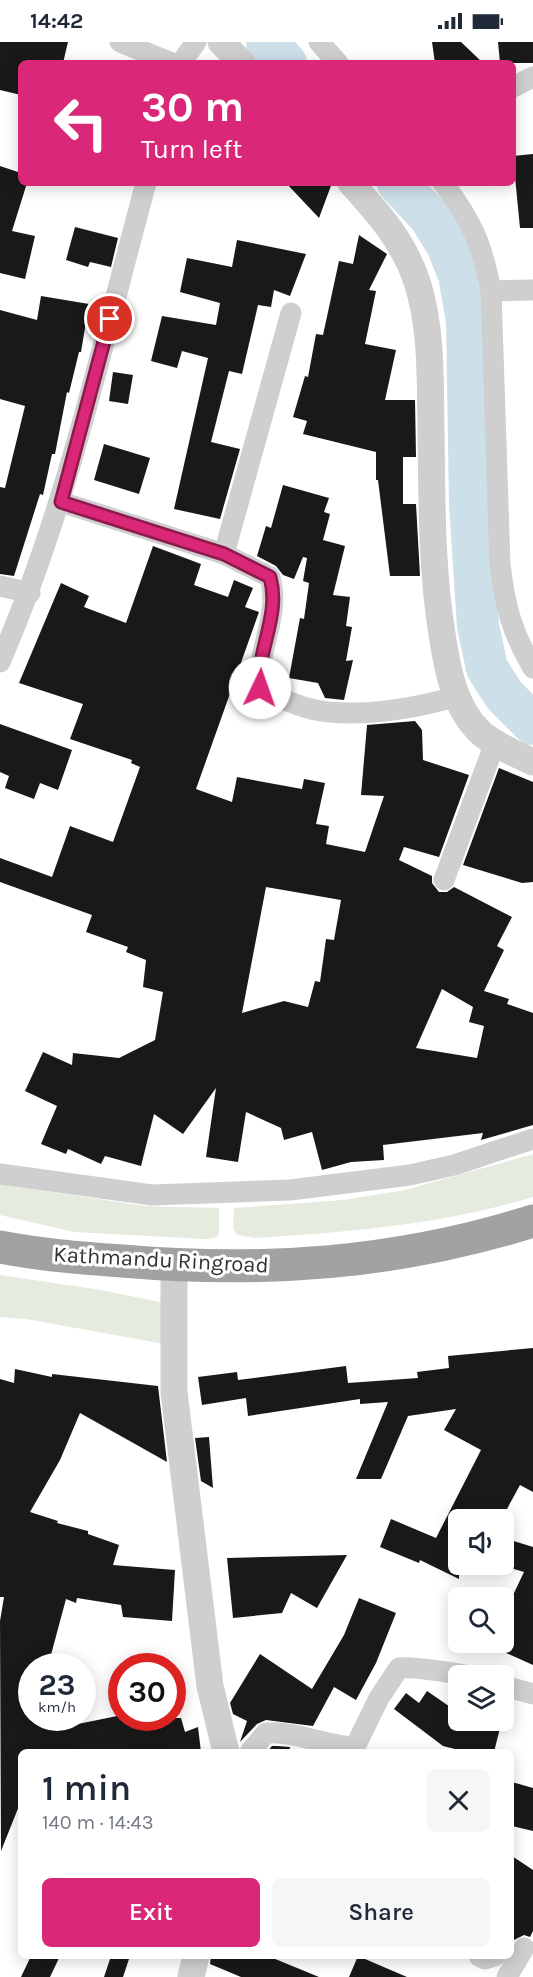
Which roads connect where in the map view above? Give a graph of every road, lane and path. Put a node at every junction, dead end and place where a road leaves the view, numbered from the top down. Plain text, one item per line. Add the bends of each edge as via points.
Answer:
1 (120, 42) edge
2 (196, 42) edge
3 (221, 42) edge
4 (319, 42) edge
5 (165, 60) edge
6 (183, 60) edge
7 (239, 60) edge
8 (335, 60) edge
9 (533, 77) edge
10 (516, 86) edge
11 (146, 186) edge
12 (354, 186) edge
13 (444, 186) edge
14 (491, 291) junction
15 (533, 291) edge
16 (291, 313) dead end
17 (61, 502) junction
18 (224, 554) junction
19 (0, 586) edge
20 (30, 593) junction
21 (0, 662) edge
22 (533, 668) edge
23 (457, 696) junction
24 (495, 744) junction
25 (533, 762) edge
26 (444, 880) dead end
27 (533, 1139) edge
28 (0, 1174) edge
29 (533, 1221) edge
30 (0, 1247) edge
31 (174, 1265) junction
32 (448, 1674) edge
33 (514, 1689) edge
34 (533, 1694) edge
35 (225, 1749) edge
36 (253, 1749) edge
37 (523, 1946) edge
38 (195, 1959) edge
39 (191, 1977) edge
40 (507, 1977) edge

1 - 5 street
2 - 6 street
3 - 7 street
4 - 8 street
9 - 10 street
11 - 17 street
12 - 23 street via 387,223 405,251 426,321 436,583 447,665
13 - 14 street via 468,218 483,249
14 - 15 street
14 - 22 street via 504,605
16 - 18 street
17 - 18 street
17 - 20 street
18 - 23 street via 270,577 274,590 273,614 258,671 260,688 296,705 335,710 396,710
19 - 20 street
20 - 21 street
23 - 24 street via 468,717
24 - 25 street
24 - 26 street
27 - 28 street via 410,1175 290,1190 152,1195
29 - 31 highway, Kathmandu Ringroad via 441,1247 380,1257 314,1265
30 - 31 highway, Kathmandu Ringroad via 34,1254
31 - 35 street via 174,1392 210,1686
32 - 36 street via 409,1666 399,1668 378,1698 356,1747 333,1747 280,1732 266,1733
33 - 34 street
37 - 40 street
38 - 39 street

